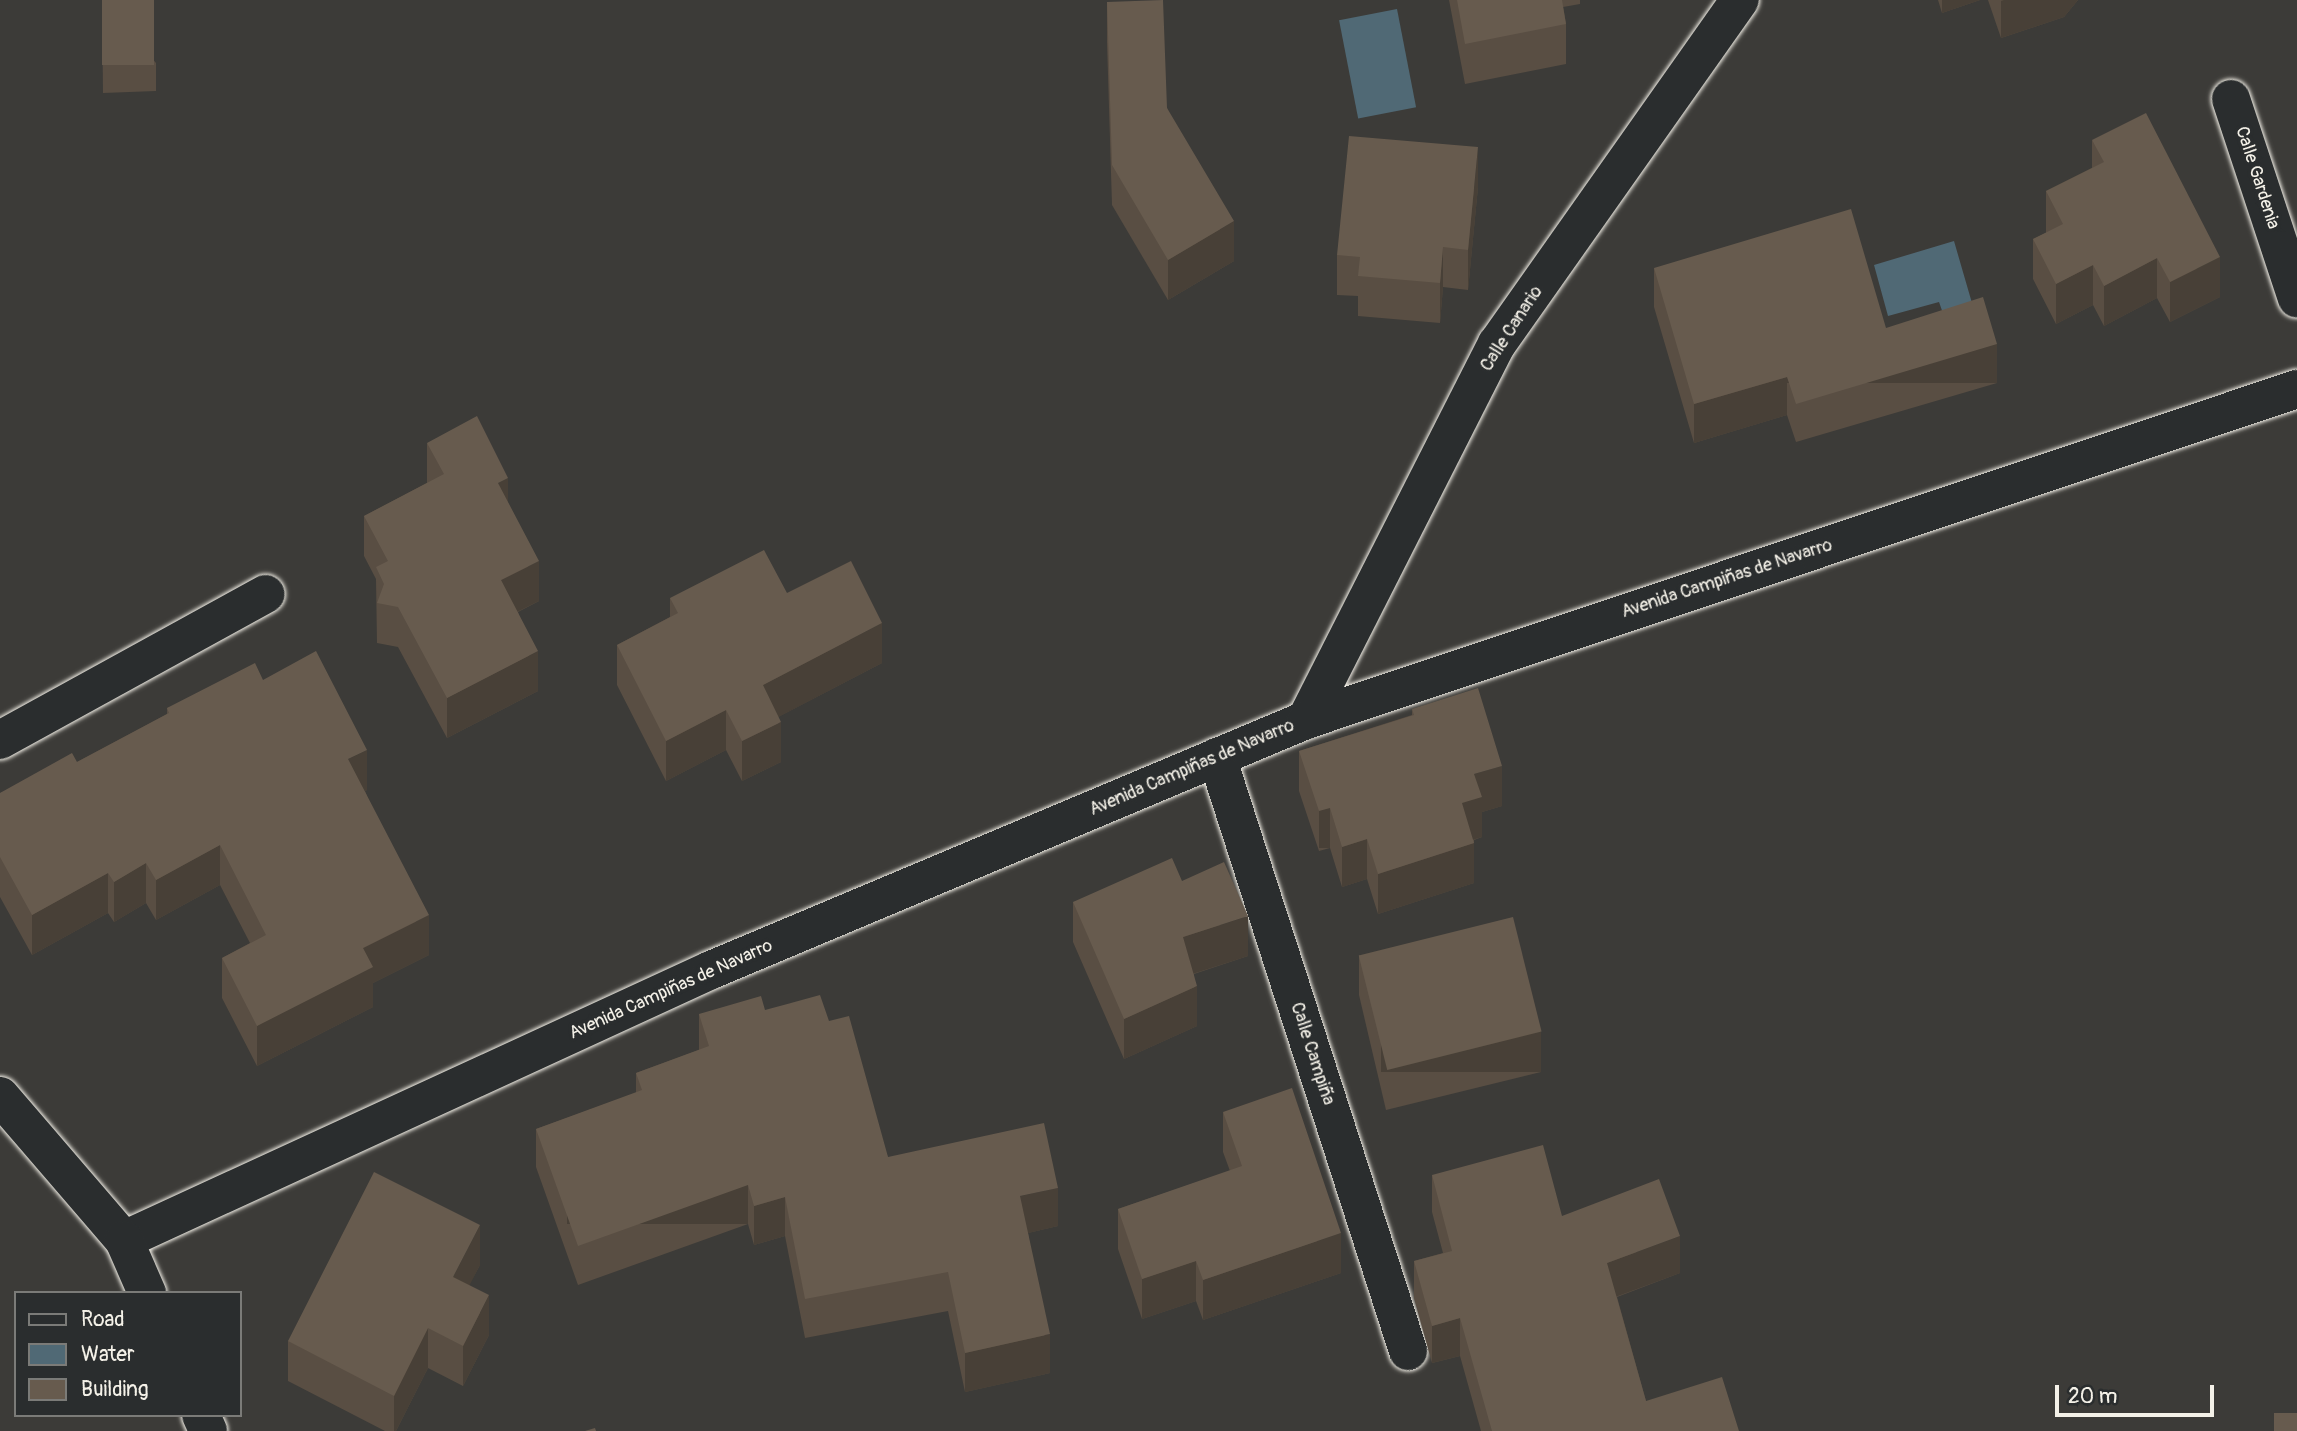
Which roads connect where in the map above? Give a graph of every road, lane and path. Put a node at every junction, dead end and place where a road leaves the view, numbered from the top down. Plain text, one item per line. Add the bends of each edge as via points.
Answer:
1 (1740, 0) edge
2 (2231, 99) dead end
3 (2297, 298) edge
4 (2297, 388) edge
5 (265, 594) dead end
6 (1306, 720) junction
7 (0, 740) edge
8 (1217, 757) junction
9 (0, 1096) edge
10 (124, 1240) junction
11 (146, 1291) edge
12 (1408, 1351) dead end

1 - 6 street, Calle Canario via 1497,344
2 - 3 street, Calle Gardenia
4 - 6 street, Avenida Campiñas de Navarro
5 - 7 street
6 - 8 street, Avenida Campiñas de Navarro
8 - 10 street, Avenida Campiñas de Navarro via 710,970
8 - 12 street, Calle Campiña
9 - 10 street
10 - 11 street

